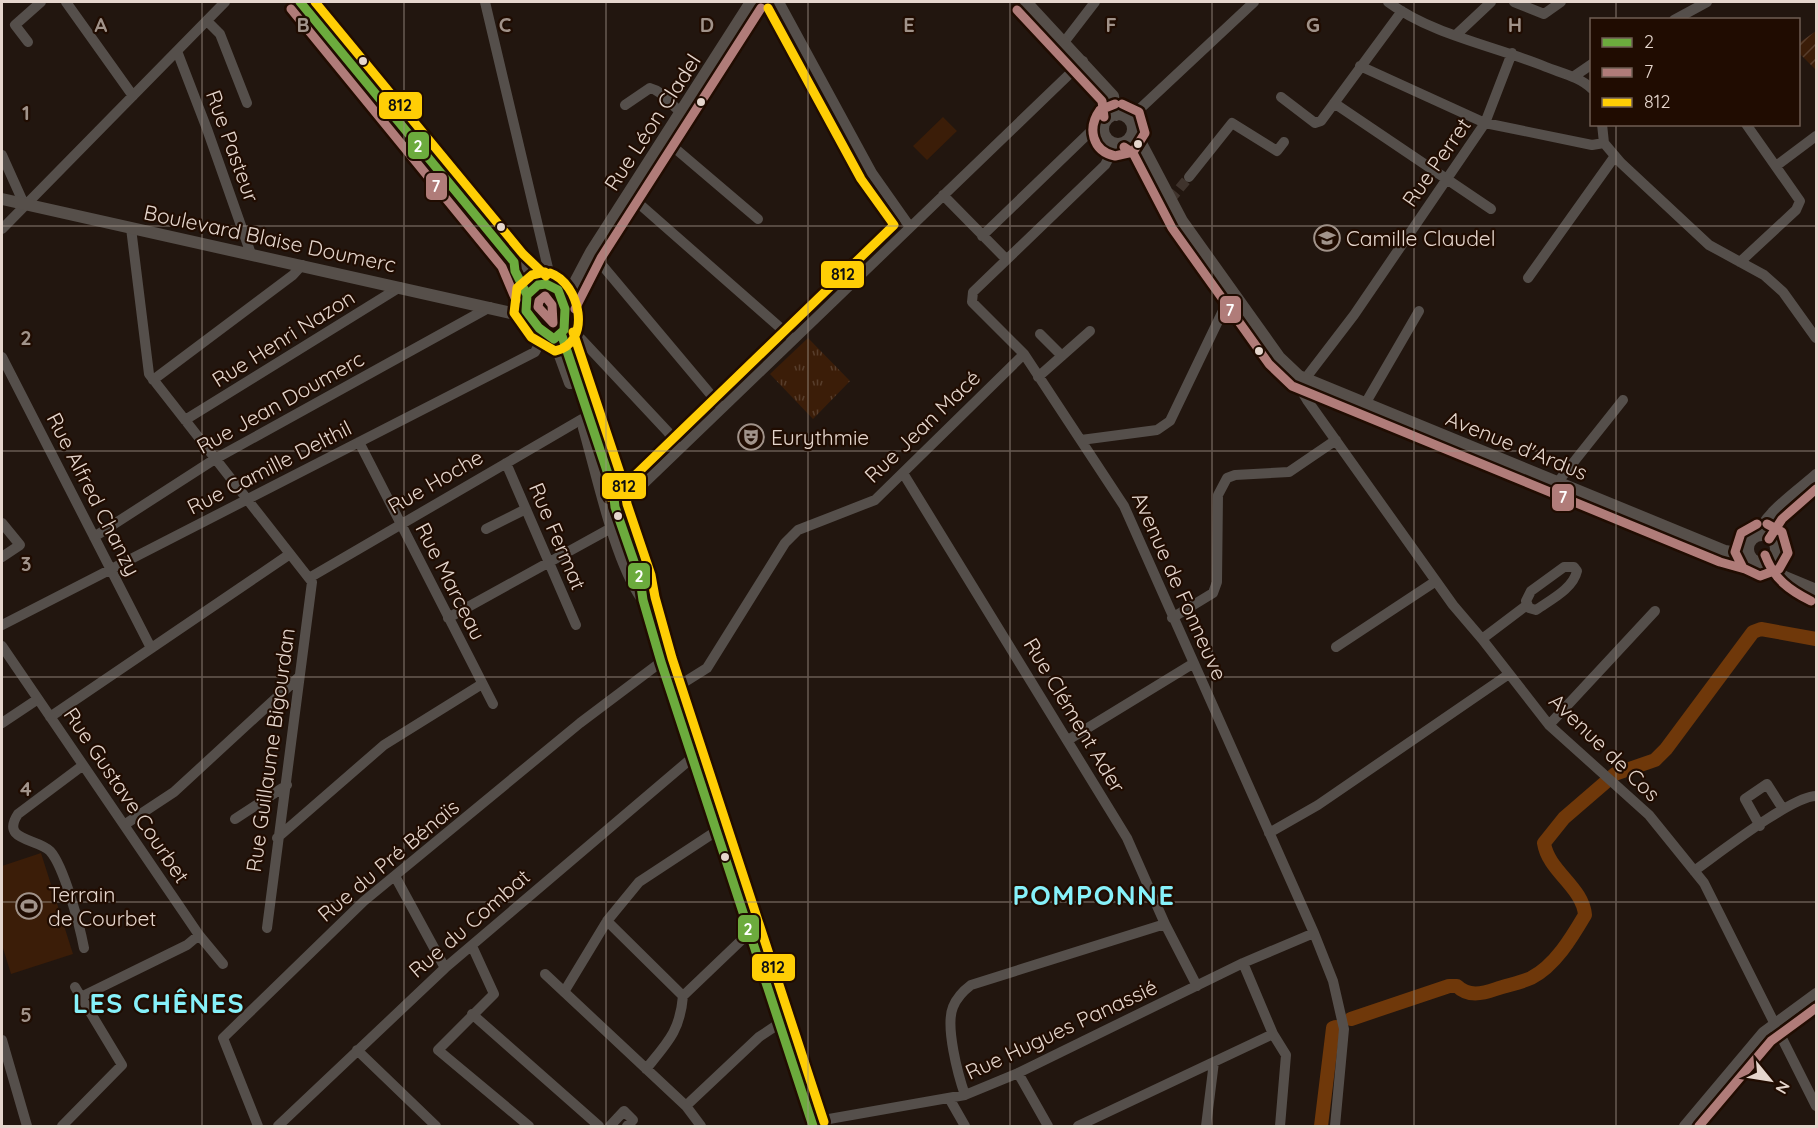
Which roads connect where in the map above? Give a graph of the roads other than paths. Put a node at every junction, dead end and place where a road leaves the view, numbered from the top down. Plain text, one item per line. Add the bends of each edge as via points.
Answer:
1 (41, 2) edge
2 (66, 2) edge
3 (225, 2) edge
4 (300, 2) edge
5 (485, 2) edge
6 (752, 2) edge
7 (778, 2) edge
8 (1026, 2) edge
9 (1095, 2) edge
10 (1254, 2) edge
11 (1388, 2) edge
12 (1491, 2) edge
13 (1514, 2) edge
14 (1561, 2) edge
15 (1707, 2) edge
16 (1402, 11) junction
17 (1678, 18) edge
18 (207, 21) junction
19 (1457, 34) junction
20 (1065, 41) junction
21 (28, 42) dead end
22 (177, 51) junction
23 (1512, 53) junction
24 (1083, 61) junction
25 (1590, 65) edge
26 (1360, 66) junction
27 (1573, 77) junction
28 (1590, 88) edge
29 (132, 96) junction
30 (1281, 97) dead end
31 (247, 103) dead end
32 (1334, 103) junction
33 (625, 105) dead end
34 (681, 112) junction
35 (1116, 115) junction
36 (1129, 119) junction
37 (1485, 123) junction
38 (1602, 126) edge
39 (1747, 126) edge
40 (1104, 130) junction
41 (1816, 136) edge
42 (1131, 137) junction
43 (664, 139) junction
44 (1111, 142) junction
45 (1284, 142) dead end
46 (1604, 143) junction
47 (2, 155) edge
48 (1615, 156) junction
49 (1776, 166) junction
50 (1189, 177) tunnel mouth
51 (1447, 179) junction
52 (628, 194) junction
53 (943, 195) junction
54 (12, 203) edge
55 (1491, 209) dead end
56 (758, 219) dead end
57 (2, 221) edge
58 (910, 226) junction
59 (131, 228) junction
60 (2, 229) edge
61 (982, 236) junction
62 (591, 252) junction
63 (251, 254) junction
64 (1006, 260) junction
65 (514, 262) junction
66 (1740, 262) junction
67 (585, 264) junction
68 (302, 265) junction
69 (1528, 278) dead end
70 (538, 285) junction
71 (554, 286) junction
72 (400, 287) junction
73 (1232, 292) junction
74 (527, 295) junction
75 (564, 303) junction
76 (489, 307) junction
77 (1419, 311) dead end
78 (529, 317) junction
79 (1090, 331) dead end
80 (556, 334) junction
81 (1040, 334) dead end
82 (1816, 338) edge
83 (793, 339) junction
84 (1024, 354) junction
85 (1062, 356) junction
86 (2, 357) edge
87 (1038, 376) junction
88 (1302, 377) junction
89 (153, 380) junction
90 (1623, 400) dead end
91 (1365, 404) junction
92 (722, 408) junction
93 (582, 418) junction
94 (185, 420) junction
95 (668, 432) junction
96 (689, 440) junction
97 (1081, 440) junction
98 (1336, 440) junction
99 (359, 442) junction
100 (675, 453) junction
101 (215, 459) junction
102 (506, 463) junction
103 (903, 472) junction
104 (1816, 474) edge
105 (1557, 483) junction
106 (247, 500) junction
107 (1784, 503) junction
108 (615, 507) junction
109 (526, 509) junction
110 (2, 523) edge
111 (400, 525) junction
112 (618, 527) junction
113 (486, 529) dead end
114 (94, 537) junction
115 (1755, 538) junction
116 (1774, 545) junction
117 (1721, 548) junction
118 (290, 554) junction
119 (2, 556) edge
120 (548, 562) junction
121 (1758, 562) junction
122 (110, 570) junction
123 (309, 578) junction
124 (1791, 579) junction
125 (1436, 581) junction
126 (1816, 590) edge
127 (1527, 605) junction
128 (1654, 611) dead end
129 (448, 618) junction
130 (1172, 618) junction
131 (2, 625) edge
132 (576, 625) dead end
133 (1482, 639) junction
134 (2, 646) edge
135 (1336, 646) dead end
136 (151, 648) junction
137 (661, 662) junction
138 (1194, 663) junction
139 (1509, 674) junction
140 (299, 677) junction
141 (482, 684) junction
142 (672, 690) junction
143 (38, 699) junction
144 (493, 704) dead end
145 (50, 717) junction
146 (2, 723) edge
147 (1549, 725) junction
148 (1068, 740) junction
149 (693, 757) junction
150 (82, 766) junction
151 (287, 786) junction
152 (1816, 796) edge
153 (1783, 809) junction
154 (235, 819) dead end
155 (124, 825) junction
156 (1761, 826) junction
157 (718, 830) junction
158 (1269, 832) junction
159 (277, 838) junction
160 (1694, 871) junction
161 (396, 878) junction
162 (607, 921) junction
163 (1165, 924) junction
164 (267, 928) dead end
165 (751, 931) junction
166 (1314, 933) junction
167 (199, 935) junction
168 (472, 946) junction
169 (84, 948) dead end
170 (1243, 963) junction
171 (223, 964) dead end
172 (445, 968) junction
173 (545, 974) dead end
174 (1197, 986) junction
175 (564, 992) junction
176 (1816, 993) edge
177 (683, 996) junction
178 (472, 1014) junction
179 (780, 1023) junction
180 (1773, 1024) junction
181 (1274, 1034) junction
182 (2, 1040) edge
183 (357, 1050) junction
184 (1214, 1062) junction
185 (646, 1069) junction
186 (1018, 1073) junction
187 (965, 1095) junction
188 (949, 1098) junction
189 (688, 1104) junction
190 (1816, 1106) edge
191 (813, 1124) edge
192 (27, 1126) edge
193 (62, 1126) edge
194 (258, 1126) edge
195 (278, 1126) edge
196 (436, 1126) edge
197 (529, 1126) edge
198 (599, 1126) edge
199 (610, 1126) edge
200 (627, 1126) edge
201 (701, 1126) edge
202 (965, 1126) edge
203 (1048, 1126) edge
204 (1078, 1126) edge
205 (1206, 1126) edge
206 (1281, 1126) edge
207 (1335, 1126) edge
208 (1684, 1126) edge

1 - 21 street via 15,25
2 - 29 street
3 - 18 street
4 - 65 main road
5 - 71 street
6 - 34 main road, Rue Léon Cladel
7 - 58 street via 872,173
8 - 20 main road
9 - 20 street
10 - 36 street
11 - 16 street
12 - 19 street
13 - 14 street via 1544,14
15 - 17 street
16 - 19 street
16 - 26 street
18 - 22 street
18 - 31 street via 220,34
19 - 23 street
20 - 24 main road
22 - 29 street
22 - 63 street, Rue Pasteur
23 - 27 street
23 - 37 street
24 - 35 main road via 1113,96
24 - 53 street
25 - 27 street
26 - 32 street
26 - 37 street
27 - 28 street
29 - 54 street
30 - 32 street via 1315,123
32 - 51 street
33 - 34 street via 650,88
34 - 43 main road, Rue Léon Cladel
35 - 36 main road
35 - 40 main road via 1106,122
36 - 42 main road
37 - 46 street, Rue Perret via 1592,146
37 - 51 street, Rue Perret
38 - 46 street
39 - 49 street
40 - 44 main road
40 - 61 street via 1090,132
41 - 49 street
42 - 44 main road via 1124,143
42 - 73 main road via 1142,145 1182,221
43 - 52 main road, Rue Léon Cladel
43 - 56 street
44 - 64 street, Avenue de Fonneuve via 1111,154 1105,165
45 - 50 street via 1277,151 1232,123
46 - 48 street
47 - 54 street
48 - 66 street via 1696,235
48 - 69 street
49 - 66 street via 1800,201 1796,210
51 - 55 street
51 - 88 street, Rue Perret via 1354,315
52 - 62 main road, Rue Léon Cladel
52 - 83 street
53 - 58 street
53 - 61 street
54 - 57 street
54 - 59 main road, Boulevard Blaise Doumerc
54 - 60 street
58 - 83 street
59 - 63 main road, Boulevard Blaise Doumerc
59 - 89 street via 149,374
61 - 64 street
62 - 67 main road, Rue Léon Cladel
62 - 92 street
63 - 68 main road, Boulevard Blaise Doumerc
64 - 84 street, Avenue de Fonneuve via 974,292 972,302
65 - 70 main road
65 - 74 main road via 514,271
66 - 82 street via 1764,275 1783,292
67 - 71 main road, Rue Léon Cladel
67 - 75 main road, Rue Léon Cladel
68 - 72 main road, Boulevard Blaise Doumerc
68 - 89 street
70 - 71 main road
70 - 74 main road
71 - 75 main road
72 - 76 main road, Boulevard Blaise Doumerc
72 - 94 street, Rue Henri Nazon
73 - 88 main road via 1279,357
73 - 97 street via 1170,421 1157,430
74 - 78 main road
75 - 80 main road
76 - 78 main road, Boulevard Blaise Doumerc
76 - 101 street, Rue Jean Doumerc
77 - 91 street
78 - 80 main road
79 - 85 street
80 - 93 main road
80 - 95 street via 584,342
80 - 99 street, Rue Camille Delthil via 535,352
80 - 108 main road via 613,489
81 - 85 street
83 - 92 street
84 - 87 street, Avenue de Fonneuve
84 - 103 street, Rue Jean Macé
85 - 87 street
86 - 114 street, Rue Alfred Chanzy
87 - 97 street, Avenue de Fonneuve
88 - 91 main road, Avenue d'Ardus
88 - 98 street, Avenue de Cos via 1299,387
89 - 94 street
90 - 105 street
91 - 105 main road, Avenue d'Ardus
92 - 96 street
93 - 102 street, Rue Hoche
93 - 112 main road
94 - 101 street
95 - 96 street
95 - 100 street
96 - 100 street
97 - 130 street, Avenue de Fonneuve via 1124,506
98 - 125 street, Avenue de Cos
98 - 130 street via 1289,472 1227,478 1218,495 1217,582 1213,593
99 - 106 street, Rue Camille Delthil
99 - 111 street, Rue Marceau
100 - 108 street
101 - 106 street
101 - 114 street, Rue Jean Doumerc
102 - 109 street, Rue Fermat
102 - 111 street, Rue Hoche
103 - 142 street, Rue Jean Macé via 875,500 798,530 774,560 707,668
103 - 148 street, Rue Clément Ader
104 - 107 street
105 - 117 main road, Avenue d'Ardus
106 - 118 street
106 - 122 street, Rue Camille Delthil
107 - 115 street
107 - 116 street via 1772,525
108 - 112 main road
109 - 113 street
109 - 120 street, Rue Fermat
110 - 119 street via 20,545
111 - 123 street, Rue Hoche
111 - 129 street, Rue Marceau
112 - 120 street
112 - 137 main road via 633,585 643,600
114 - 122 street, Rue Alfred Chanzy
115 - 116 main road
115 - 117 main road
115 - 121 main road via 1748,548
116 - 121 main road via 1772,559
116 - 124 main road
117 - 121 main road, Avenue d'Ardus
118 - 123 street
118 - 136 street
120 - 129 street
120 - 132 street, Rue Fermat
121 - 124 main road, Avenue d'Ardus
122 - 131 street, Rue Camille Delthil
122 - 136 street, Rue Alfred Chanzy
123 - 140 street, Rue Guillaume Bigourdan via 312,582
124 - 126 main road, Avenue d'Ardus
125 - 133 street, Avenue de Cos
125 - 135 street
127 - 127 street via 1536,610 1564,590 1577,571 1564,567 1532,591
127 - 133 street
128 - 147 street
129 - 141 street, Rue Marceau
130 - 138 street, Avenue de Fonneuve
133 - 139 street, Avenue de Cos
134 - 143 street, Rue Gustave Courbet
136 - 145 street
137 - 142 main road
137 - 161 street, Rue du Pré Bénaïs via 580,723
138 - 148 street
138 - 158 street, Avenue de Fonneuve
139 - 147 street, Avenue de Cos
139 - 158 street via 1318,805
140 - 151 street, Rue Guillaume Bigourdan
140 - 155 street via 174,792
141 - 144 street, Rue Marceau
141 - 159 street via 384,745
142 - 149 main road
143 - 145 street, Rue Gustave Courbet
143 - 146 street
145 - 150 street, Rue Gustave Courbet
147 - 160 street, Avenue de Cos via 1649,815
148 - 163 street, Rue Clément Ader via 1127,838
149 - 157 main road
149 - 168 street, Rue du Combat
150 - 155 street, Rue Gustave Courbet
150 - 169 street via 12,822 13,830 21,838 40,843 58,864
151 - 154 street
151 - 159 street, Rue Guillaume Bigourdan
152 - 153 street via 1806,796
153 - 156 street
153 - 156 street via 1767,784 1745,799
155 - 167 street, Rue Gustave Courbet
156 - 160 street
157 - 162 street via 639,882
157 - 165 main road
158 - 166 street, Avenue de Fonneuve
159 - 164 street, Rue Guillaume Bigourdan
160 - 180 street, Avenue de Cos via 1742,955
161 - 172 street
161 - 194 street, Rue du Pré Bénaïs via 364,901 223,1038
162 - 175 street
162 - 177 street
163 - 174 street, Rue Clément Ader
163 - 187 street via 971,985 952,1009 951,1029
165 - 177 street
165 - 179 main road
166 - 170 street, Rue Hugues Panassié
166 - 207 street, Avenue de Fonneuve via 1333,981 1344,1029
167 - 171 street, Rue Gustave Courbet
167 - 193 street via 187,945 78,992 122,1065
168 - 172 street, Rue du Combat
168 - 178 street via 494,994
170 - 174 street, Rue Hugues Panassié
170 - 181 street
172 - 183 street, Rue du Combat
173 - 175 street
174 - 186 street, Rue Hugues Panassié
175 - 185 street
176 - 180 street
177 - 185 street via 681,1020
178 - 197 street via 438,1050
178 - 198 street
179 - 189 street via 759,1037
179 - 191 main road
180 - 190 street, Avenue de Cos
180 - 208 street
181 - 184 street
181 - 206 street via 1286,1055
182 - 192 street
183 - 195 street, Rue du Combat
183 - 196 street
184 - 204 street
184 - 205 street
185 - 189 street
186 - 187 street, Rue Hugues Panassié
186 - 203 street
187 - 188 street, Rue Hugues Panassié
188 - 191 street, Rue Hugues Panassié
188 - 202 street
189 - 201 street
199 - 200 street via 624,1111 633,1120

